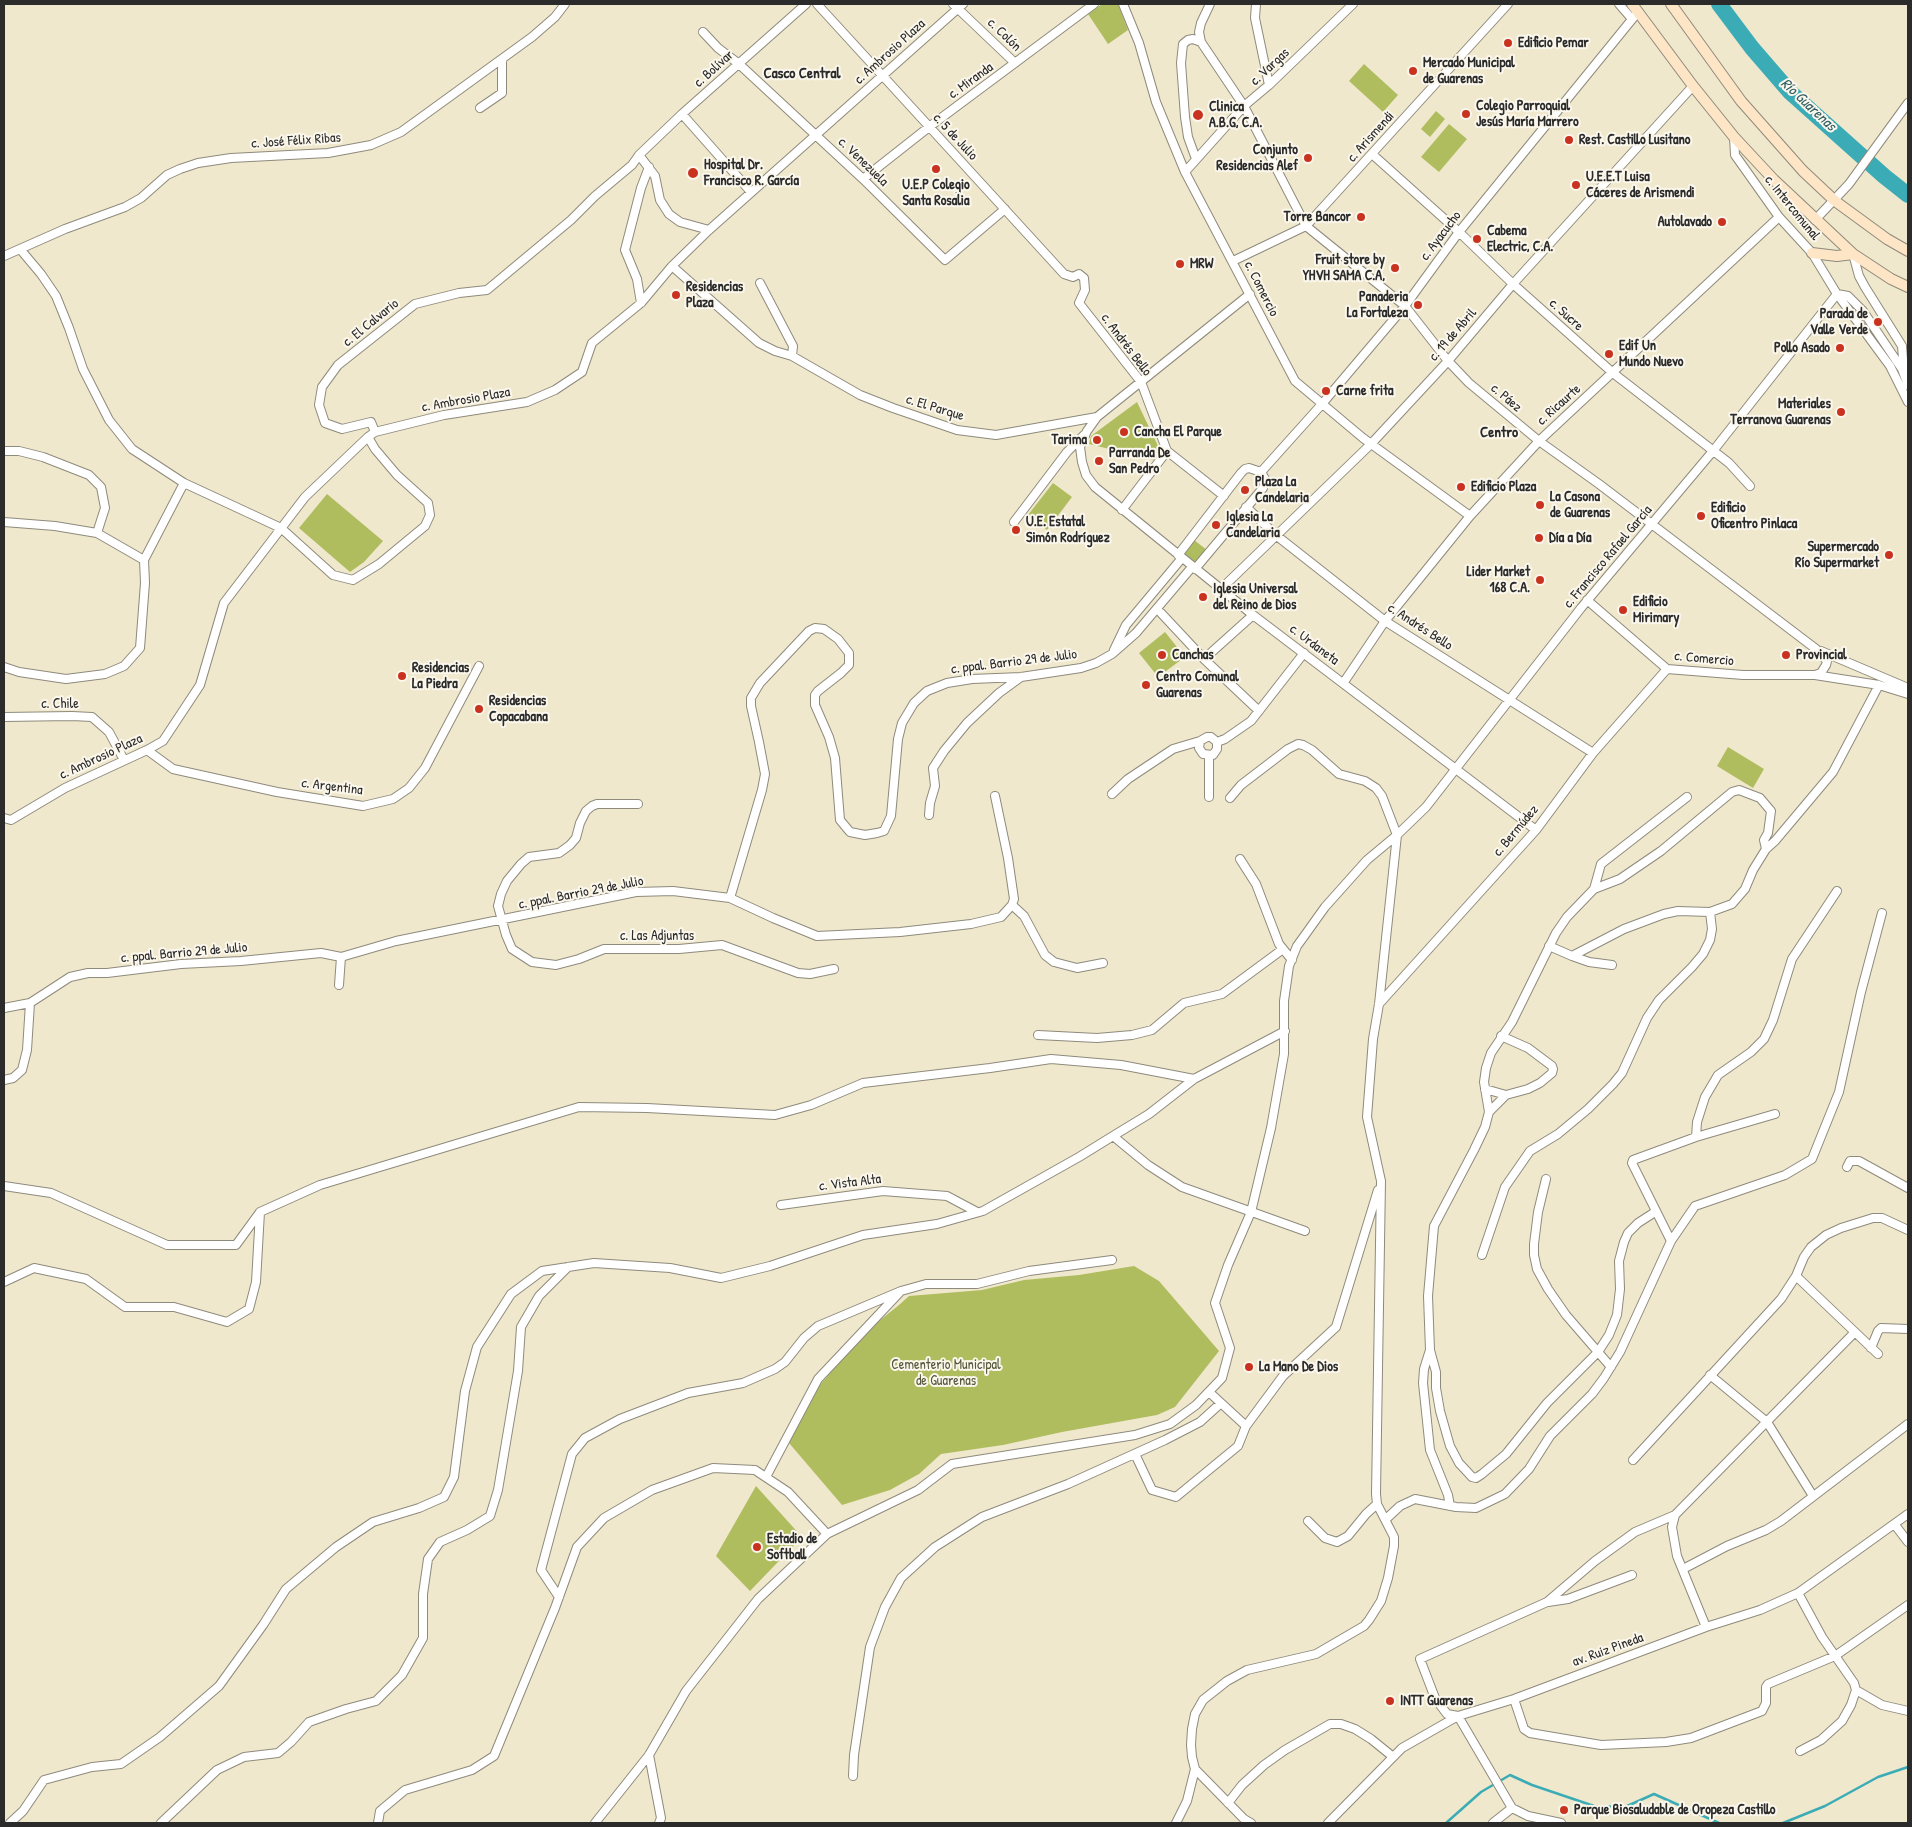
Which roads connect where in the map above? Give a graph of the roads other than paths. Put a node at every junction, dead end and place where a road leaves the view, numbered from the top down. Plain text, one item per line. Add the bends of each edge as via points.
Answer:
1 (565, 4) edge
2 (806, 4) edge
3 (817, 4) edge
4 (1094, 4) edge
5 (1124, 4) edge
6 (1210, 4) edge
7 (1256, 4) edge
8 (1353, 4) edge
9 (1508, 4) edge
10 (1619, 4) edge
11 (1671, 4) edge
12 (958, 5) edge
13 (1634, 12) edge
14 (702, 32) dead end
15 (1201, 42) junction
16 (502, 59) junction
17 (1015, 63) junction
18 (739, 64) junction
19 (882, 76) junction
20 (1269, 86) junction
21 (1693, 86) junction
22 (1908, 103) edge
23 (1244, 106) junction
24 (480, 108) dead end
25 (682, 114) junction
26 (929, 127) junction
27 (816, 135) junction
28 (1734, 137) junction
29 (639, 154) junction
30 (1372, 154) junction
31 (1196, 159) junction
32 (648, 167) junction
33 (1185, 172) junction
34 (863, 179) junction
35 (751, 192) junction
36 (1835, 201) junction
37 (1005, 209) junction
38 (1779, 217) junction
39 (1815, 220) junction
40 (1306, 226) junction
41 (709, 230) junction
42 (1459, 232) junction
43 (20, 249) junction
44 (1908, 251) edge
45 (1812, 253) junction
46 (1854, 254) junction
47 (4, 256) edge
48 (1233, 261) junction
49 (672, 266) junction
50 (1079, 274) joint
51 (760, 283) dead end
52 (1513, 284) junction
53 (1908, 287) edge
54 (1250, 294) junction
55 (1837, 294) junction
56 (641, 303) junction
57 (1405, 306) junction
58 (792, 356) junction
59 (1448, 361) junction
60 (1614, 373) junction
61 (1904, 374) junction
62 (1141, 382) junction
63 (1906, 388) edge
64 (1908, 402) edge
65 (1322, 404) junction
66 (1097, 417) junction
67 (375, 432) junction
68 (1087, 432) junction
69 (368, 437) junction
70 (1539, 441) junction
71 (1371, 444) junction
72 (4, 445) edge
73 (4, 451) edge
74 (19, 451) junction
75 (1167, 451) junction
76 (1713, 451) junction
77 (1260, 472) junction
78 (184, 484) junction
79 (1750, 486) dead end
80 (1224, 496) junction
81 (1246, 507) junction
82 (1122, 510) junction
83 (1470, 516) junction
84 (4, 522) edge
85 (1014, 522) dead end
86 (1652, 525) junction
87 (281, 528) junction
88 (97, 533) junction
89 (1277, 536) junction
90 (1180, 557) junction
91 (144, 560) junction
92 (1194, 568) junction
93 (1221, 589) junction
94 (1587, 600) junction
95 (1161, 613) dead end
96 (1253, 615) junction
97 (1386, 621) junction
98 (1816, 649) junction
99 (1304, 653) junction
100 (1112, 654) junction
101 (1204, 659) junction
102 (479, 666) dead end
103 (4, 667) edge
104 (1666, 669) junction
105 (1815, 675) junction
106 (1021, 677) junction
107 (1344, 682) junction
108 (1879, 685) junction
109 (1908, 688) edge
110 (1908, 694) edge
111 (1509, 699) junction
112 (1259, 711) junction
113 (4, 717) edge
114 (1200, 741) junction
115 (1217, 742) junction
116 (147, 750) junction
117 (1592, 753) junction
118 (1209, 755) junction
119 (124, 760) junction
120 (1457, 768) junction
121 (1112, 794) dead end
122 (995, 796) dead end
123 (1209, 797) dead end
124 (1687, 797) dead end
125 (1230, 798) dead end
126 (638, 804) dead end
127 (929, 815) dead end
128 (6, 820) edge
129 (1536, 830) junction
130 (1397, 835) junction
131 (1766, 849) junction
132 (1240, 859) dead end
133 (1594, 890) junction
134 (1837, 891) dead end
135 (730, 898) junction
136 (1012, 905) junction
137 (1710, 912) junction
138 (1882, 913) dead end
139 (502, 921) junction
140 (1549, 946) junction
141 (1283, 949) junction
142 (1572, 956) junction
143 (341, 957) junction
144 (1292, 960) junction
145 (1103, 964) dead end
146 (1612, 965) dead end
147 (834, 969) dead end
148 (339, 985) dead end
149 (30, 1003) junction
150 (1379, 1004) junction
151 (4, 1008) edge
152 (1285, 1031) junction
153 (1038, 1035) dead end
154 (1501, 1036) junction
155 (1194, 1079) junction
156 (4, 1080) edge
157 (1485, 1089) junction
158 (1506, 1095) junction
159 (1489, 1112) junction
160 (1774, 1114) dead end
161 (1113, 1136) junction
162 (1696, 1137) junction
163 (1847, 1168) dead end
164 (1546, 1179) dead end
165 (1381, 1181) junction
166 (4, 1186) edge
167 (1908, 1188) edge
168 (781, 1205) dead end
169 (260, 1212) junction
170 (977, 1212) junction
171 (1251, 1212) junction
172 (1655, 1212) junction
173 (1908, 1230) edge
174 (1305, 1231) dead end
175 (1671, 1241) junction
176 (1482, 1255) dead end
177 (1112, 1260) dead end
178 (568, 1267) junction
179 (1796, 1276) junction
180 (4, 1282) edge
181 (901, 1291) junction
182 (1908, 1329) edge
183 (1855, 1332) junction
184 (1871, 1348) junction
185 (1430, 1350) junction
186 (1598, 1352) junction
187 (1878, 1354) dead end
188 (1611, 1367) junction
189 (1710, 1376) junction
190 (1209, 1392) junction
191 (1221, 1403) junction
192 (1767, 1422) junction
193 (1908, 1424) edge
194 (1246, 1426) junction
195 (1135, 1454) junction
196 (1633, 1460) dead end
197 (766, 1477) junction
198 (1813, 1496) junction
199 (1377, 1504) junction
200 (1450, 1506) junction
201 (1908, 1514) edge
202 (1675, 1515) junction
203 (1386, 1519) junction
204 (1308, 1522) dead end
205 (1894, 1525) junction
206 (827, 1534) junction
207 (1908, 1542) edge
208 (1683, 1569) junction
209 (1632, 1575) dead end
210 (1798, 1593) junction
211 (559, 1597) junction
212 (1547, 1602) junction
213 (1908, 1605) edge
214 (1706, 1627) junction
215 (1835, 1656) junction
216 (1856, 1690) junction
217 (1514, 1699) junction
218 (1908, 1711) edge
219 (1458, 1716) junction
220 (1800, 1751) dead end
221 (649, 1755) junction
222 (1392, 1756) junction
223 (1195, 1769) junction
224 (853, 1776) dead end
225 (1228, 1803) junction
226 (1512, 1808) junction
227 (10, 1823) edge
228 (161, 1823) edge
229 (378, 1823) edge
230 (595, 1823) edge
231 (659, 1823) edge
232 (1176, 1823) edge
233 (1251, 1823) edge
234 (1328, 1823) edge
235 (1493, 1823) edge
236 (1561, 1823) edge

1 - 16 street, c. José Félix Ribas via 555,17
2 - 18 street, c. Bolívar
3 - 19 street, c. 5 de Julio
4 - 17 street, c. Miranda
5 - 33 street, c. Comercio via 1156,102
6 - 15 street via 1201,23
7 - 20 street via 1255,18
8 - 20 street, c. Vargas
9 - 30 street, c. Arismendi
10 - 13 street
11 - 36 main road via 1741,100 1797,165
12 - 17 street, c. Colón
12 - 19 street, c. Ambrosio Plaza
13 - 21 main road
13 - 42 street, c. Ayacucho
14 - 18 street, c. Venezuela
15 - 23 street, c. Páez
15 - 31 street via 1192,39 1183,44 1181,63 1185,117
16 - 24 street via 502,93
16 - 43 street, c. José Félix Ribas via 401,132 371,145 328,154 223,159 180,168 125,207
17 - 26 street, c. Miranda
18 - 25 street, c. Bolívar
18 - 27 street, c. Venezuela
19 - 26 street, c. 5 de Julio
19 - 27 street, c. Ambrosio Plaza
20 - 23 street, c. Vargas
21 - 28 main road
21 - 52 street, c. 19 de Abril
22 - 36 street
23 - 31 street, c. Vargas
23 - 40 street, c. Páez
25 - 29 street, c. Bolívar
25 - 35 street
26 - 34 street, c. Miranda
26 - 37 street, c. 5 de Julio
27 - 34 street, c. Venezuela
27 - 35 street, c. Ambrosio Plaza
28 - 38 street, c. Intercomunal via 1735,156
28 - 39 main road
29 - 32 street
29 - 67 street, c. El Calvario via 632,166 487,290 459,292 415,304 338,365 322,387 319,405 325,423 342,429 371,422
30 - 40 street, c. Arismendi
30 - 42 street, c. Sucre
31 - 33 street, c. Vargas
32 - 41 street via 655,176 660,200 669,214 680,222
32 - 56 street via 625,250 637,279
33 - 48 street, c. Comercio
34 - 37 street, c. Venezuela via 945,260
35 - 41 street, c. Ambrosio Plaza
36 - 39 street
36 - 44 main road
37 - 50 street, c. 5 de Julio via 1064,274 1073,277
38 - 45 street, c. Intercomunal
38 - 60 street, c. Ricaurte
39 - 46 main road
40 - 48 street, c. Arismendi
40 - 57 street, c. Páez
41 - 49 street, c. Ambrosio Plaza
42 - 52 street, c. Sucre
42 - 57 street, c. Ayacucho
43 - 47 street, c. José Félix Ribas
43 - 78 street via 56,296 83,369 109,420 132,449
45 - 46 main road
45 - 55 street, c. Intercomunal
46 - 53 main road
46 - 61 street via 1865,287 1902,346
48 - 54 street, c. Comercio
49 - 56 street, c. Ambrosio Plaza
49 - 58 street, c. El Parque via 759,344
50 - 62 street, c. Andrés Bello via 1086,285 1080,303 1083,309
51 - 58 street via 793,346
52 - 59 street, c. 19 de Abril
52 - 60 street, c. Sucre
54 - 62 street, c. El Parque
54 - 65 street, c. Comercio via 1295,381
55 - 61 street, c. Intercomunal via 1848,296 1863,311
55 - 63 street, c. Intercomunal
55 - 76 street, c. Francisco Rafael García
56 - 67 street, c. Ambrosio Plaza via 592,343 582,372 555,390 527,402 444,415
57 - 59 street, c. Páez
57 - 65 street, c. Ayacucho
58 - 66 street, c. El Parque via 860,395 957,430 996,435
59 - 70 street, c. Páez via 1469,383
59 - 71 street, c. 19 de Abril
60 - 70 street, c. Ricaurte
60 - 76 street, c. Sucre
61 - 63 street
62 - 66 street, c. El Parque
62 - 75 street, c. Andrés Bello
63 - 64 street, c. Intercomunal
65 - 71 street, c. Comercio
65 - 77 street, c. Ayacucho
66 - 68 street, c. Urdaneta
67 - 69 street, c. Ambrosio Plaza
68 - 82 street, c. Urdaneta via 1080,447 1086,475
68 - 85 street via 1067,452
69 - 87 street, c. Ambrosio Plaza via 305,497
69 - 87 street via 398,475 428,503 430,515 424,526 379,564 353,580 333,574
70 - 83 street, c. Ricaurte
70 - 86 street, c. Páez
71 - 83 street, c. Comercio
71 - 89 street, c. 19 de Abril
72 - 74 street
73 - 74 street
74 - 88 street via 89,475 101,488 105,508
75 - 80 street
75 - 82 street
76 - 79 street, c. Sucre
76 - 86 street, c. Francisco Rafael García
77 - 80 street via 1253,468 1245,469
77 - 81 street via 1265,484
78 - 87 street
78 - 91 street
80 - 90 street
81 - 89 street, c. Andrés Bello
81 - 92 street
82 - 90 street, c. Urdaneta
83 - 97 street, c. Ricaurte
84 - 88 street
86 - 94 street, c. Francisco Rafael García
86 - 98 street, c. Páez
87 - 116 street, c. Ambrosio Plaza via 224,603 200,685 163,741
88 - 91 street
89 - 93 street, c. 19 de Abril
89 - 97 street, c. Andrés Bello
90 - 92 street, c. Urdaneta
90 - 100 street via 1126,625
91 - 103 street via 140,648 124,666 105,674 66,679
92 - 93 street, c. Urdaneta
92 - 100 street, c. ppal. Barrio 29 de Julio
93 - 96 street, c. Urdaneta
94 - 104 street, c. Comercio
94 - 111 street, c. Francisco Rafael García
95 - 101 street
96 - 99 street, c. Urdaneta
96 - 101 street
97 - 107 street, c. Ricaurte
97 - 111 street, c. Andrés Bello
98 - 105 street via 1827,661 1825,669
98 - 109 street, c. Páez
99 - 107 street, c. Urdaneta
99 - 112 street
100 - 106 street, c. ppal. Barrio 29 de Julio via 1081,668
101 - 112 street
102 - 116 street, c. Argentina via 425,768 409,788 393,798 362,806 277,792 173,769
104 - 105 street, c. Comercio via 1743,675
104 - 117 street, c. Bermúdez
105 - 108 street, c. Comercio
106 - 127 street via 968,723 944,751 933,768 936,786
106 - 135 street, c. ppal. Barrio 29 de Julio via 947,682 927,691 914,703 902,723 898,739 888,824 884,831 856,834 840,820 835,758 815,700 818,691 849,665 849,653 838,638 824,629 819,627 809,631 760,683 751,698 764,774
107 - 120 street, c. Urdaneta
108 - 110 street, c. Comercio
108 - 131 street via 1833,772
111 - 117 street, c. Andrés Bello
111 - 120 street, c. Francisco Rafael García
112 - 115 street via 1241,729
113 - 119 street, c. Chile via 92,717 109,732
114 - 115 street via 1207,736
114 - 118 street via 1201,752
114 - 121 street via 1173,749 1153,761
115 - 118 street via 1217,749
116 - 119 street, c. Ambrosio Plaza
117 - 129 street, c. Bermúdez
118 - 123 street
119 - 128 street, c. Ambrosio Plaza
120 - 129 street, c. Urdaneta
120 - 130 street, c. Francisco Rafael García
122 - 136 street via 1010,868
124 - 133 street via 1601,864
125 - 130 street via 1241,785 1288,749 1303,745 1339,774 1365,781 1376,788
126 - 139 street, c. Las Adjuntas via 592,806 586,811 570,845 559,853 529,857 507,881 501,894 498,906
129 - 150 street, c. Bermúdez
130 - 144 street, c. Francisco Rafael García via 1367,860 1324,907 1297,946
130 - 150 street
131 - 133 street via 1764,840 1771,811 1760,798 1739,790 1732,792 1661,851 1620,879
131 - 137 street via 1740,896 1732,904
132 - 141 street via 1256,884
133 - 140 street via 1568,917
134 - 162 street via 1792,959 1764,1039 1718,1075 1705,1097
135 - 136 street via 817,936 971,924 1002,917
135 - 139 street, c. ppal. Barrio 29 de Julio via 673,891 636,892
136 - 145 street via 1024,916 1045,955 1054,962 1077,968
137 - 142 street via 1664,914 1624,929
137 - 176 street via 1712,929 1703,954 1646,1018 1618,1078 1558,1134 1530,1151 1505,1187
138 - 175 street via 1839,1092 1812,1159 1785,1175 1696,1205
139 - 143 street, c. ppal. Barrio 29 de Julio via 396,941
139 - 147 street, c. Las Adjuntas via 512,948 532,962 544,964 567,963 604,949 722,946 798,973
140 - 142 street
140 - 154 street via 1512,1022
141 - 144 street
141 - 153 street via 1222,994 1184,1003 1152,1030 1097,1038
142 - 146 street
143 - 148 street
143 - 149 street, c. ppal. Barrio 29 de Julio via 321,953 88,973 70,977
144 - 152 street, c. Francisco Rafael García via 1284,1001
149 - 151 street, c. ppal. Barrio 29 de Julio
149 - 156 street via 27,1050 22,1070 13,1078
150 - 165 street via 1367,1118
152 - 155 street
152 - 171 street, c. Francisco Rafael García via 1271,1128
154 - 157 street via 1486,1068
154 - 158 street via 1528,1048 1553,1069 1540,1083
155 - 161 street
155 - 169 street via 1121,1065 1050,1059 863,1083 775,1116 579,1107 320,1185
157 - 158 street
157 - 159 street
158 - 159 street
159 - 185 street via 1474,1150 1434,1226 1428,1296
160 - 162 street
161 - 170 street
161 - 171 street via 1148,1165 1182,1187
162 - 172 street via 1632,1161
163 - 167 street via 1850,1161 1859,1162
164 - 186 street via 1535,1238 1537,1270 1552,1296
165 - 194 street via 1336,1327 1283,1376
165 - 199 street
166 - 169 street via 51,1193 167,1245 236,1245
168 - 170 street, c. Vista Alta via 883,1191 947,1196
169 - 180 street via 256,1282 249,1309 227,1322 174,1307 125,1307 86,1278 34,1268
170 - 178 street via 937,1224 863,1235 770,1266 721,1278 670,1268 594,1263
171 - 174 street
171 - 190 street, c. Francisco Rafael García via 1215,1303 1230,1348 1222,1378
172 - 175 street
172 - 186 street via 1638,1223 1624,1242 1619,1261 1617,1315
173 - 179 street via 1878,1217 1841,1228 1811,1247
175 - 188 street
177 - 181 street via 1029,1272 978,1284 926,1284
178 - 227 street via 542,1271 511,1294 477,1347 465,1391 454,1477 444,1497 373,1522 336,1547 286,1589 219,1686 160,1737 121,1764 92,1767 44,1780 24,1811
178 - 228 street via 539,1296 521,1326 518,1371 498,1490 490,1516 440,1542 428,1559 423,1594 423,1638 402,1675 376,1701 309,1722 278,1753 244,1758 217,1770
179 - 183 street
179 - 189 street via 1781,1299
181 - 197 street via 818,1379
181 - 211 street via 818,1326 775,1370 743,1383 688,1393 620,1419 585,1438 572,1454 541,1570
182 - 184 street via 1882,1328
183 - 184 street
183 - 192 street
184 - 187 street
185 - 186 street via 1448,1440 1459,1463 1476,1478 1506,1454 1556,1393
185 - 200 street via 1423,1384 1430,1450
186 - 188 street
188 - 200 street via 1592,1394 1550,1436 1529,1469 1505,1494 1476,1508
189 - 192 street
189 - 196 street
190 - 191 street
190 - 206 street, c. Francisco Rafael García via 1170,1424 1135,1435 952,1464 918,1490
191 - 194 street
191 - 195 street via 1200,1422
192 - 198 street
192 - 202 street
193 - 198 street
194 - 195 street via 1238,1446 1176,1496 1152,1490
195 - 224 street via 982,1517 935,1547 902,1578 885,1607 870,1647
197 - 206 street via 788,1492
197 - 211 street via 754,1470 713,1468 652,1490 620,1508 604,1518 576,1547
198 - 208 street via 1766,1530
199 - 203 street
199 - 204 street via 1348,1536 1337,1542 1325,1538
200 - 203 street via 1415,1499 1400,1506
201 - 205 street, av. Ruiz Pineda
202 - 208 street via 1672,1527 1677,1556
202 - 212 street via 1635,1532
203 - 223 street via 1394,1537 1393,1552 1380,1601 1369,1620 1316,1654 1248,1670 1203,1700 1192,1729
205 - 207 street
205 - 210 street, av. Ruiz Pineda
206 - 221 street, c. Francisco Rafael García via 758,1599 686,1691
208 - 214 street
209 - 212 street via 1568,1599
210 - 214 street, av. Ruiz Pineda via 1760,1610
210 - 215 street
211 - 229 street via 494,1756 472,1770 405,1790 380,1811
212 - 219 street via 1421,1658 1435,1698 1447,1714
213 - 215 street
214 - 217 street, av. Ruiz Pineda
215 - 216 street
215 - 217 street via 1768,1684 1762,1711 1701,1735 1675,1741 1600,1745 1530,1733 1524,1729
216 - 218 street via 1882,1705
216 - 220 street via 1842,1721 1821,1740
217 - 219 street, av. Ruiz Pineda
219 - 222 street, av. Ruiz Pineda
219 - 226 street
221 - 230 street, c. Francisco Rafael García
221 - 231 street via 661,1818
222 - 225 street via 1355,1729 1330,1724 1264,1766 1242,1785
222 - 234 street, av. Ruiz Pineda
223 - 225 street
223 - 232 street via 1187,1802
225 - 233 street
226 - 235 street
226 - 236 street via 1528,1816

